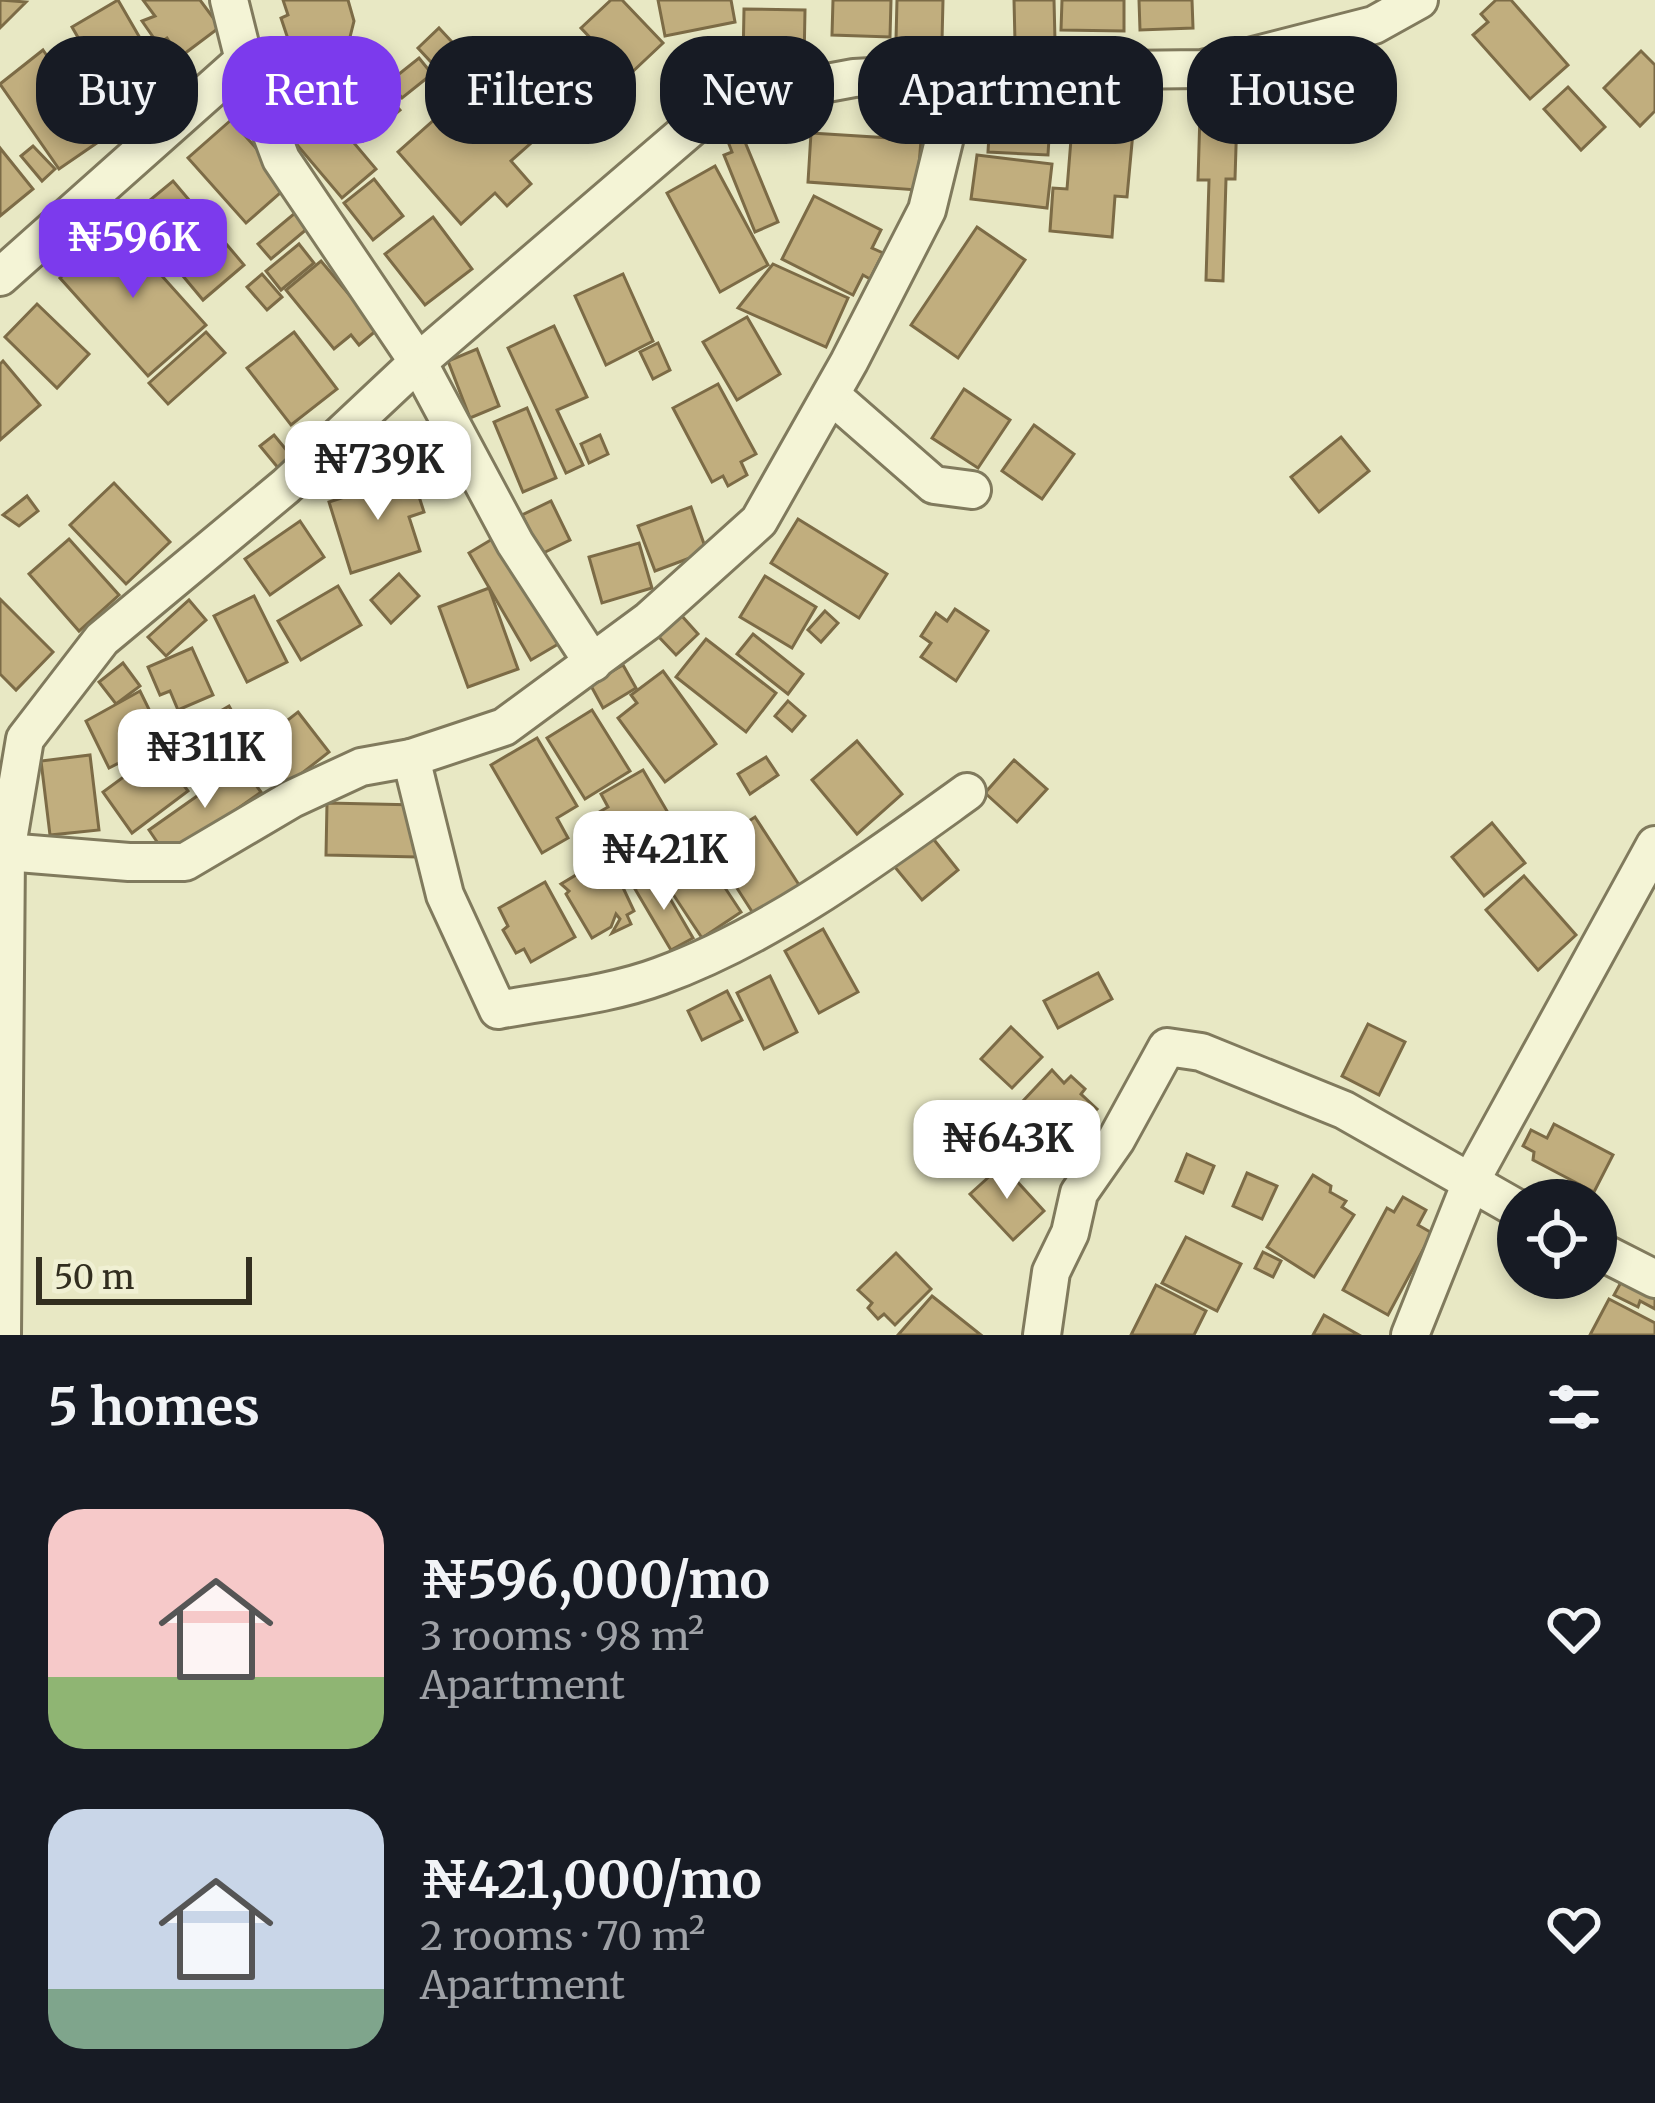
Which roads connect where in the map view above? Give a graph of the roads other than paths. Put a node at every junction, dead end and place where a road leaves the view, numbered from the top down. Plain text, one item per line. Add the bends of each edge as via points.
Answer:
1 (229, 0) edge
2 (1419, 0) edge
3 (238, 36) edge
4 (1163, 69) edge
5 (858, 79) edge
6 (222, 80) edge
7 (275, 144) edge
8 (943, 144) edge
9 (0, 277) edge
10 (418, 362) junction
11 (831, 394) junction
12 (972, 490) dead end
13 (593, 663) junction
14 (411, 758) junction
15 (967, 792) dead end
16 (1655, 845) edge
17 (6, 852) junction
18 (1470, 1184) junction
19 (1497, 1198) edge
20 (1617, 1260) edge
21 (1655, 1279) edge
22 (2, 1335) edge
23 (1042, 1335) edge
24 (1410, 1335) edge

1 - 3 street
2 - 4 street via 1374,25 1202,69
5 - 10 street via 720,103
6 - 9 street
7 - 10 street
8 - 11 street via 927,211
10 - 13 street via 515,543
10 - 17 street via 286,486 102,639 25,739
11 - 12 street via 934,485
11 - 13 street via 759,521
13 - 14 street via 504,727
14 - 15 street via 445,895 498,1010 656,978 758,933
14 - 17 street via 361,767 184,862
16 - 18 street
17 - 22 street
18 - 19 street
18 - 23 street via 1344,1110 1167,1046 1079,1193 1051,1272
18 - 24 street
20 - 21 street

